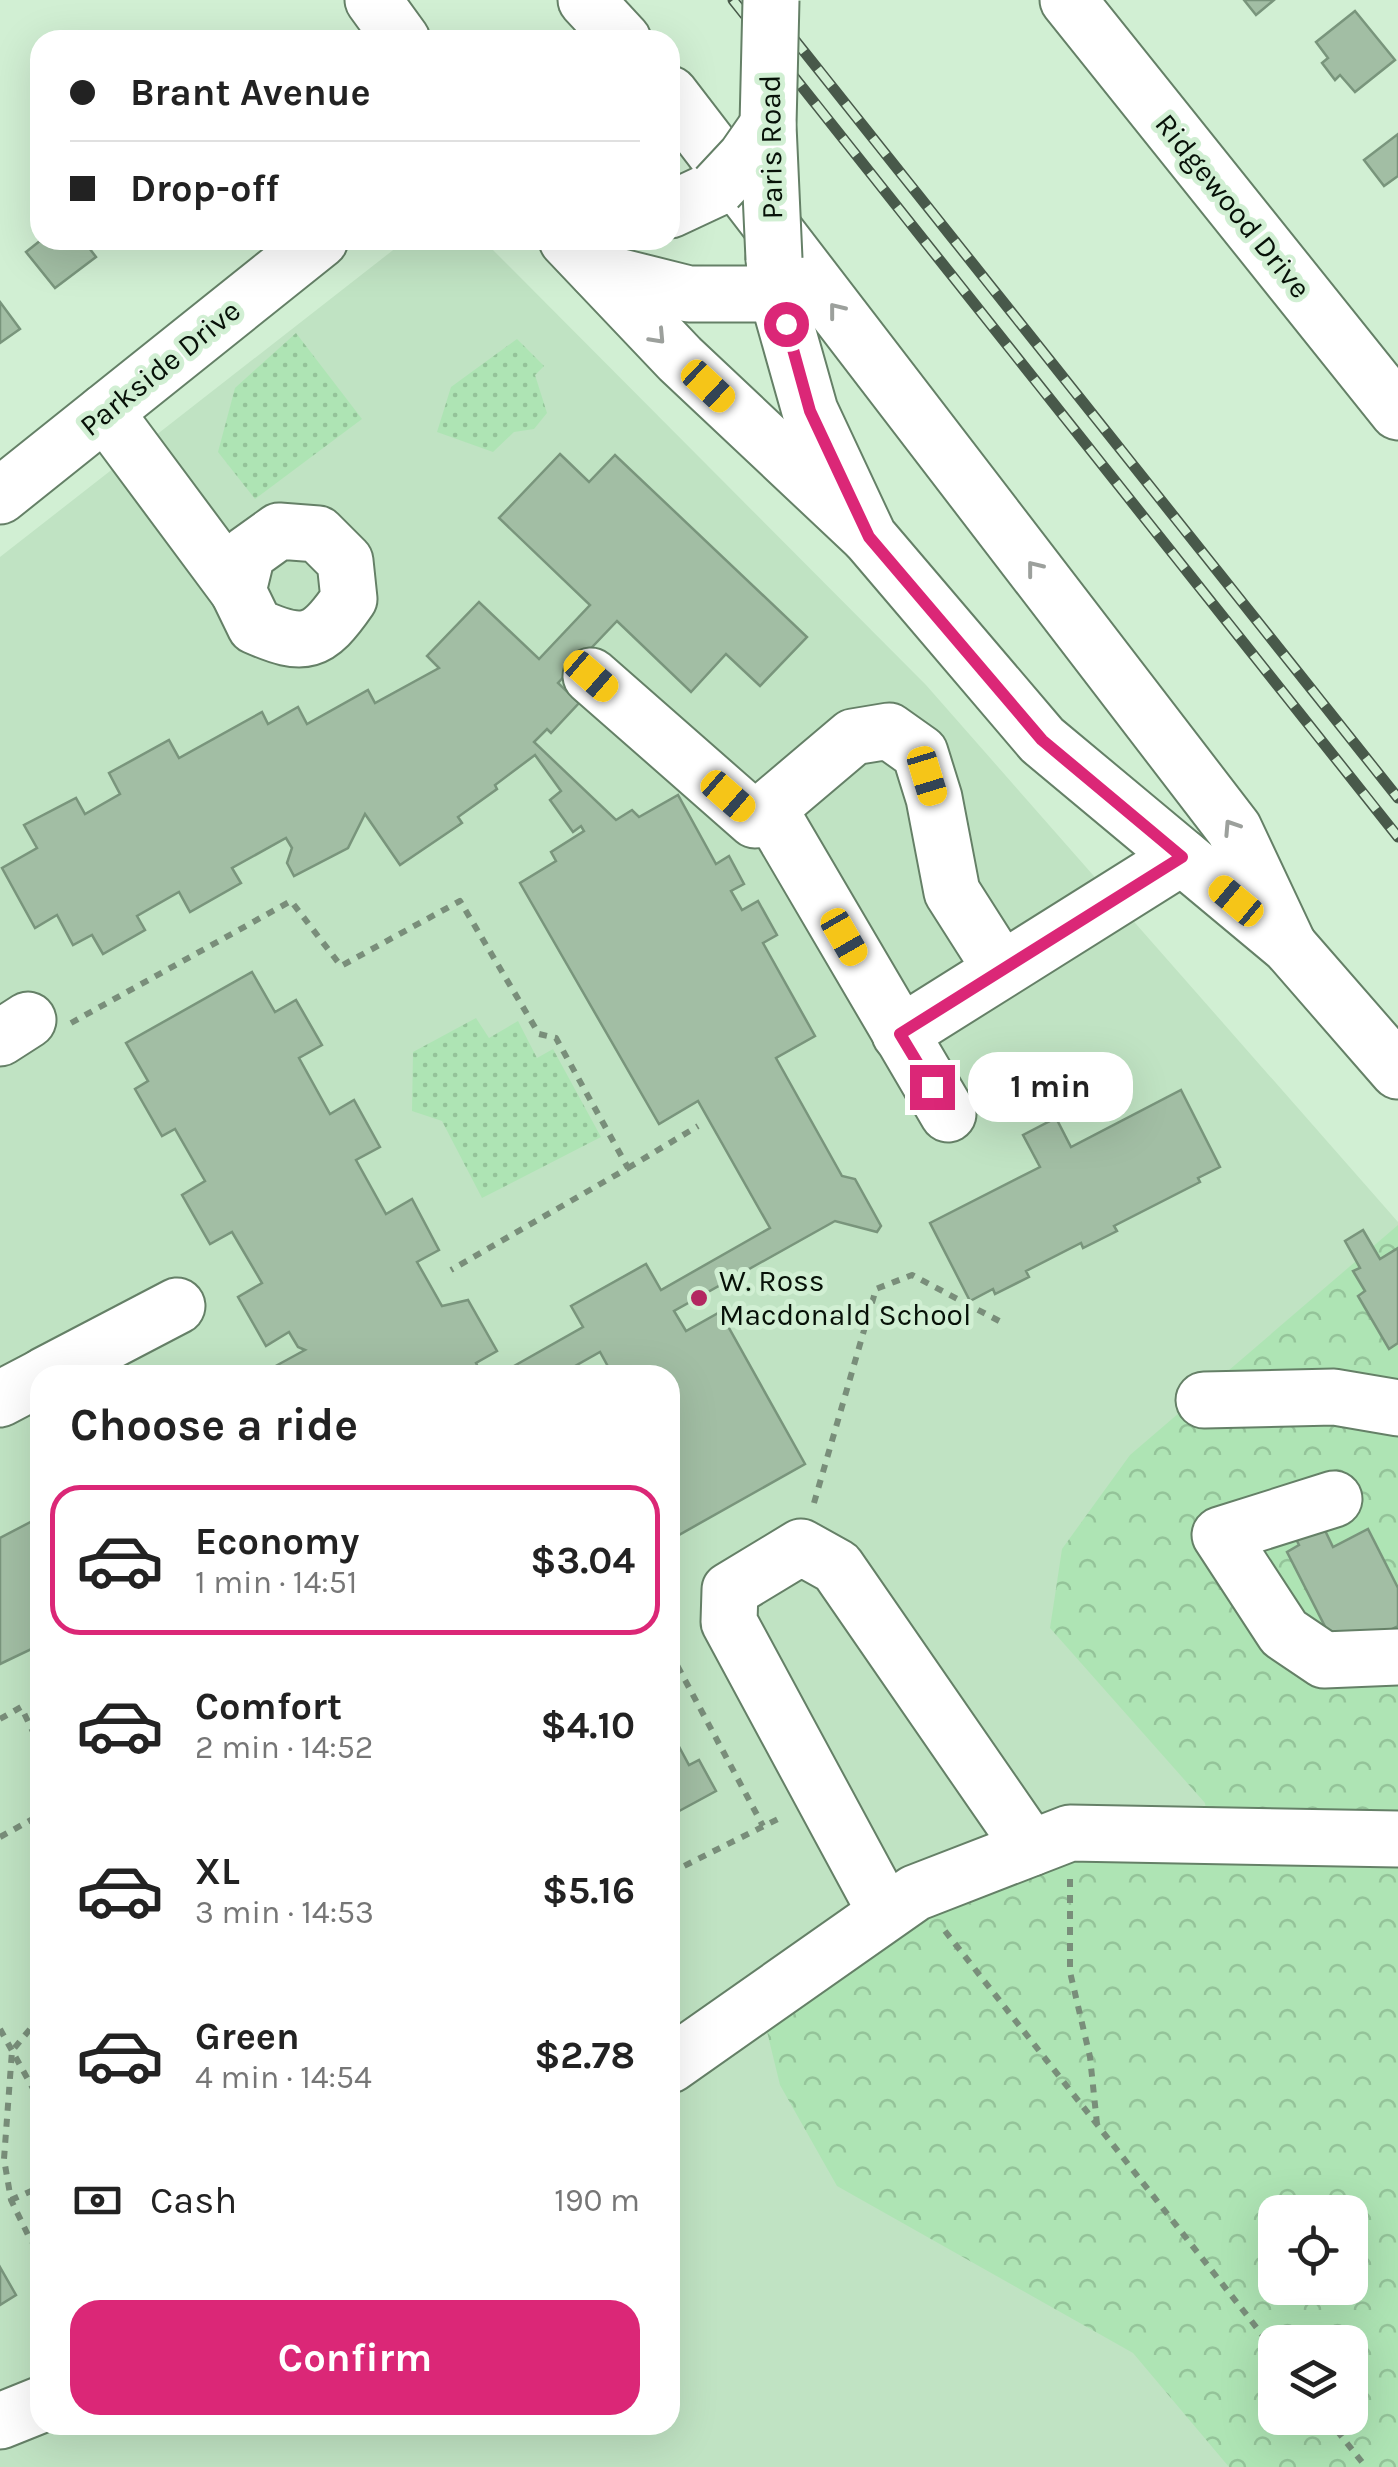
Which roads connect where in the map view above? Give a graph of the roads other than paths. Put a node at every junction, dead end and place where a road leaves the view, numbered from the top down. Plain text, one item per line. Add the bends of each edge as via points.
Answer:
1 (373, 0) edge
2 (586, 0) edge
3 (771, 0) edge
4 (1068, 0) edge
5 (395, 30) edge
6 (614, 30) edge
7 (680, 107) edge
8 (768, 125) junction
9 (694, 199) edge
10 (308, 250) edge
11 (582, 256) edge
12 (776, 277) junction
13 (105, 412) junction
14 (1398, 412) edge
15 (0, 496) edge
16 (869, 537) junction
17 (238, 591) dead end
18 (591, 676) dead end
19 (769, 808) junction
20 (1182, 857) junction
21 (1289, 946) junction
22 (1001, 969) junction
23 (900, 1034) junction
24 (1398, 1071) edge
25 (948, 1114) dead end
26 (177, 1306) dead end
27 (63, 1365) edge
28 (30, 1382) edge
29 (0, 1398) edge
30 (1204, 1400) dead end
31 (1398, 1408) edge
32 (1334, 1499) dead end
33 (1398, 1657) edge
34 (1398, 1838) edge
35 (1050, 1840) junction
36 (900, 1902) junction
37 (680, 2058) edge
38 (30, 2409) edge
39 (0, 2421) edge

1 - 5 main road
2 - 6 main road
3 - 8 main road, Paris Road, bridge
4 - 14 main road, Ridgewood Drive
21 -> 7 main road via 1234,829
8 - 9 main road, bridge via 746,158
8 - 12 main road, Paris Road, bridge
10 - 13 main road, Parkside Drive
11 - 12 main road via 690,294
11 -> 16 main road via 680,359
12 - 16 main road, Paris Road via 810,411
13 - 15 main road, Parkside Drive
13 - 17 main road
16 - 20 main road via 1042,740
18 - 19 main road via 755,820
19 - 22 main road via 853,736 888,732 920,753 952,892
19 - 23 main road
20 - 21 main road
20 - 22 main road
21 - 24 main road
22 - 23 main road
23 - 25 main road
26 - 27 main road
28 - 29 main road
30 - 31 main road via 1334,1398
32 - 33 main road via 1220,1535 1284,1633 1324,1660
34 - 35 main road
35 - 36 main road
35 - 36 main road via 837,1567 802,1547 730,1590 730,1622 826,1795
36 - 37 main road
38 - 39 main road

